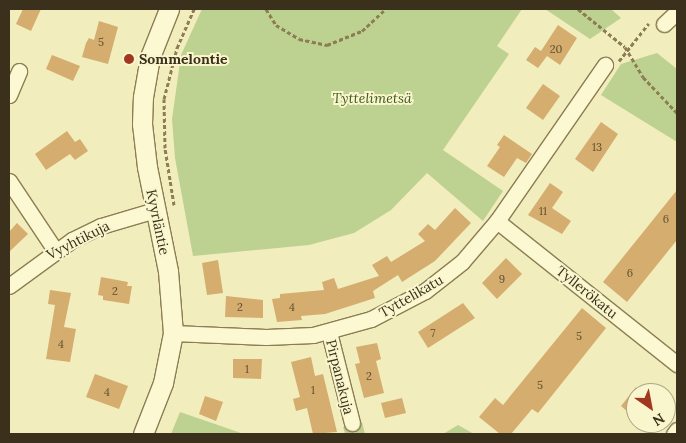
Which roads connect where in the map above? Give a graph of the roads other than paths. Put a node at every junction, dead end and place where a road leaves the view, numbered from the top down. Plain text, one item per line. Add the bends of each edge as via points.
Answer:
1 (169, 9) edge
2 (677, 12) edge
3 (657, 23) road end
4 (605, 65) road end
5 (19, 71) dead end
6 (9, 95) edge
7 (9, 180) edge
8 (155, 210) junction
9 (497, 221) junction
10 (55, 250) junction
11 (9, 286) edge
12 (329, 332) junction
13 (173, 333) junction
14 (677, 364) edge
15 (352, 423) dead end
16 (677, 430) edge
17 (143, 434) edge
18 (674, 434) edge

1 - 8 street, Kyyrläntie via 150,57 143,97 143,140
2 - 3 street
4 - 9 street, Tyttelikatu
5 - 6 street
7 - 10 street
8 - 10 street, Vyyhtikuja via 101,226
8 - 13 street, Kyyrläntie via 168,272
9 - 12 street, Tyttelikatu via 462,262 425,291 371,319
9 - 14 street, Tyllerökatu
10 - 11 street, Vyyhtikuja
12 - 13 street, Tyttelikatu via 292,337
12 - 15 street, Pirpanakuja
13 - 17 street, Kyyrläntie via 163,383
16 - 18 street

